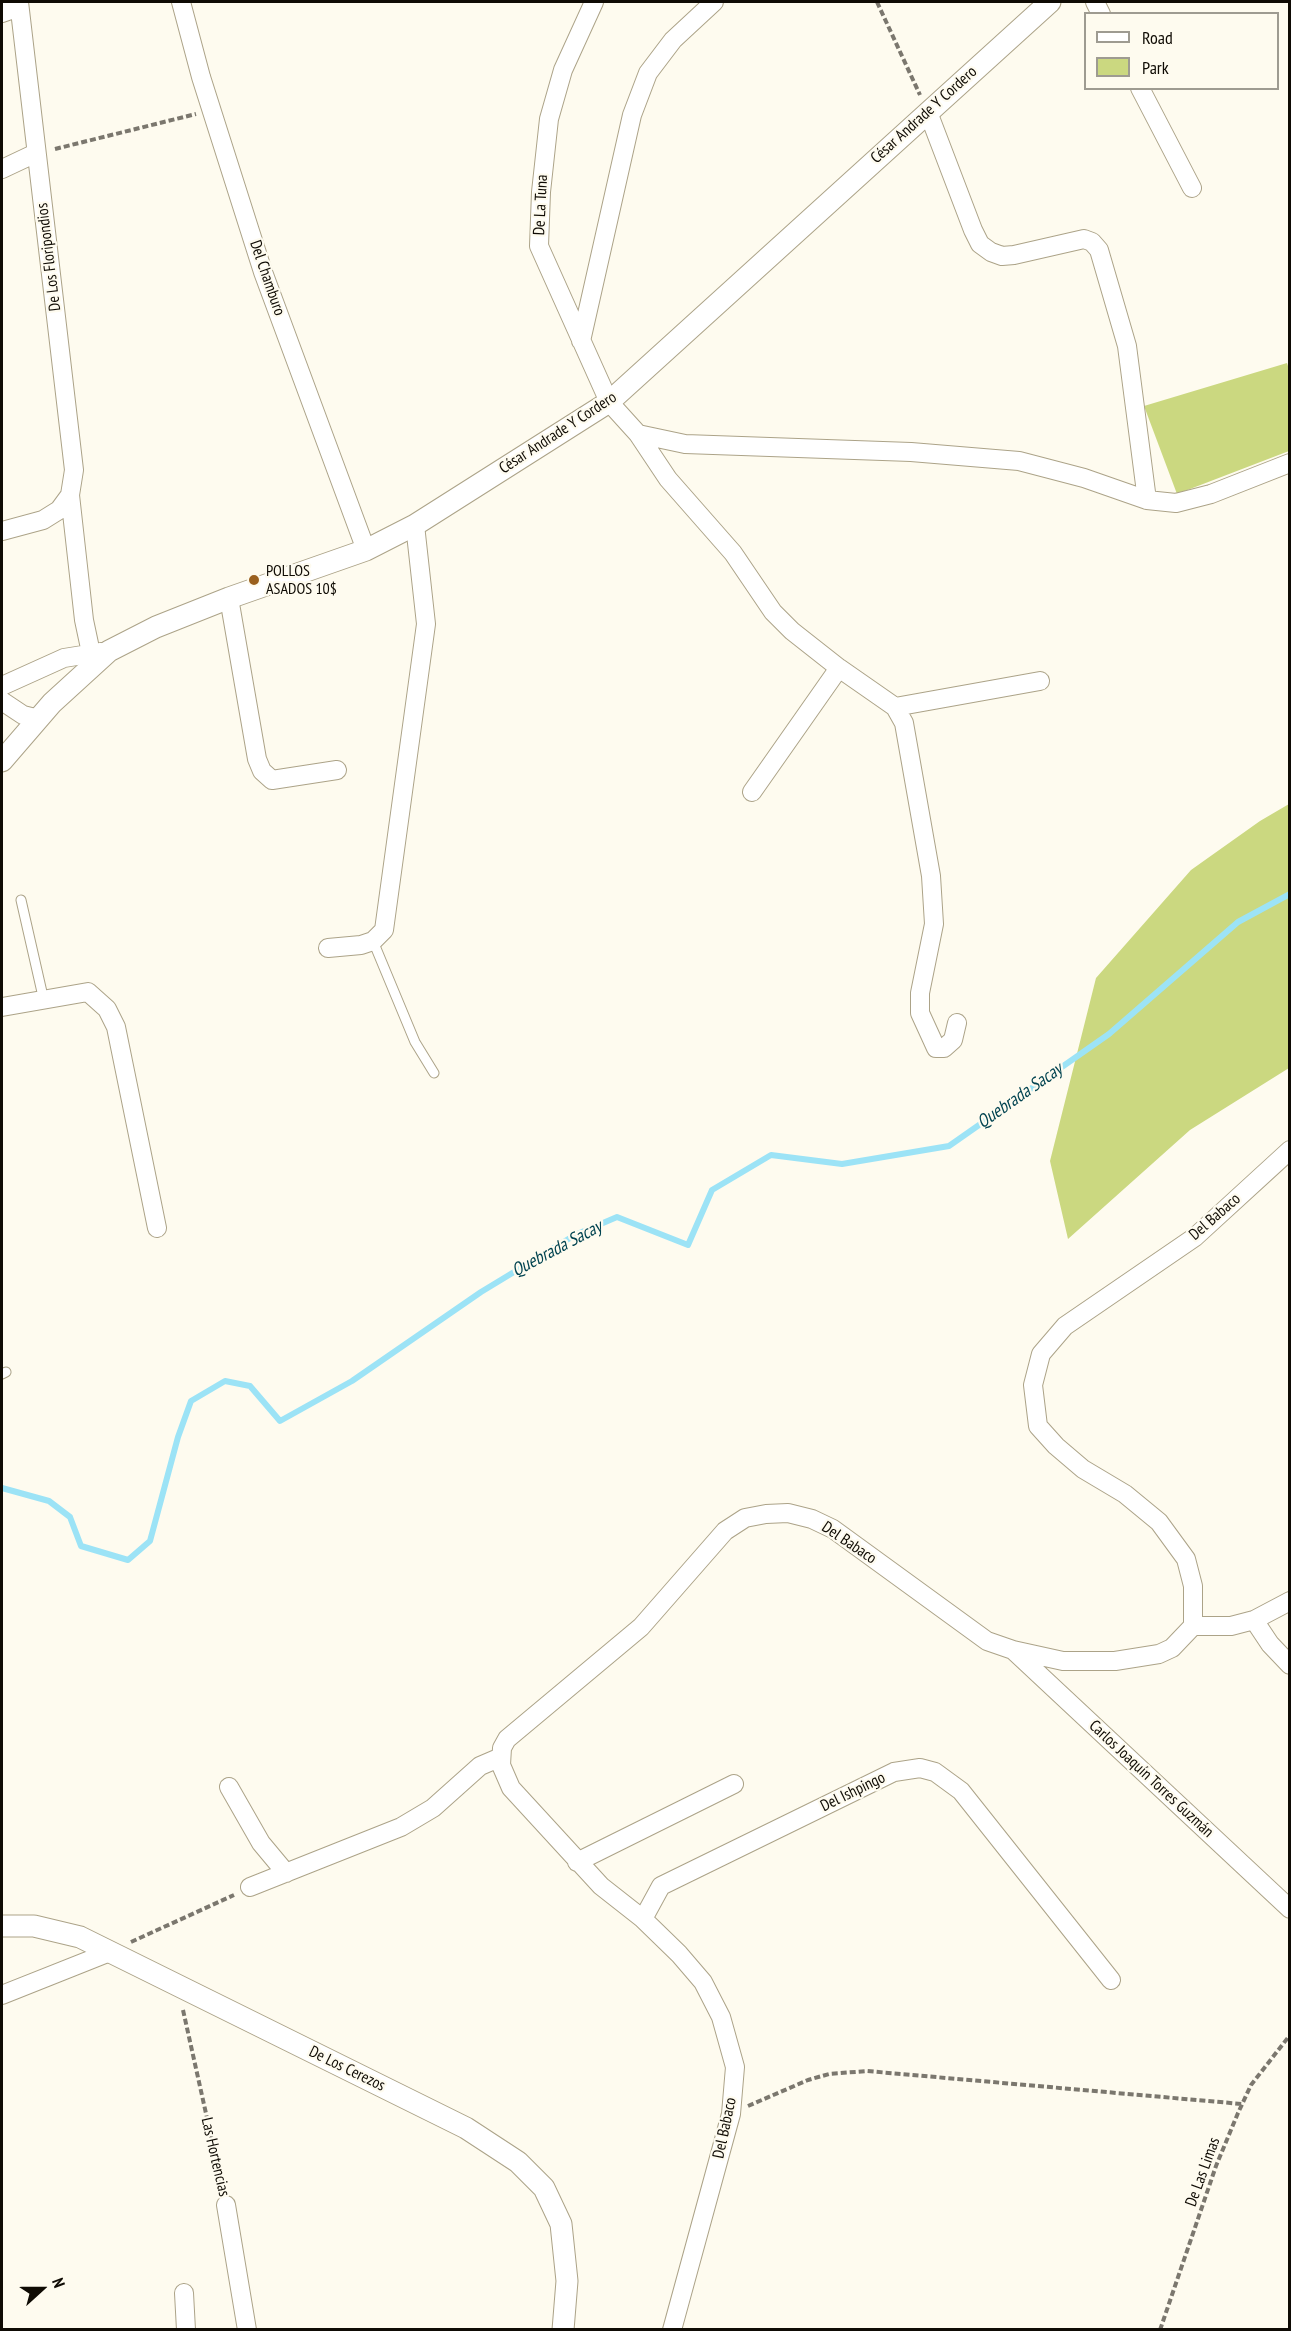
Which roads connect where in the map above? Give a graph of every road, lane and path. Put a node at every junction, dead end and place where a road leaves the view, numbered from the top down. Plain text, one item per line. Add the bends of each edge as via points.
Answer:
1 (181, 2) edge
2 (594, 2) edge
3 (714, 2) edge
4 (877, 2) edge
5 (1050, 2) edge
6 (13, 7) edge
7 (1141, 90) edge
8 (211, 110) junction
9 (928, 112) junction
10 (36, 153) junction
11 (2, 169) edge
12 (1192, 188) dead end
13 (582, 342) junction
14 (609, 402) junction
15 (638, 434) junction
16 (1290, 463) edge
17 (1147, 500) junction
18 (65, 502) junction
19 (415, 525) junction
20 (2, 531) edge
21 (366, 550) junction
22 (229, 598) junction
23 (100, 652) junction
24 (839, 668) junction
25 (1040, 681) dead end
26 (2, 686) edge
27 (2, 701) edge
28 (895, 707) junction
29 (39, 719) junction
30 (2, 761) edge
31 (337, 770) dead end
32 (752, 792) dead end
33 (21, 900) dead end
34 (373, 941) junction
35 (328, 948) dead end
36 (44, 1001) junction
37 (2, 1007) edge
38 (957, 1023) dead end
39 (434, 1073) dead end
40 (1290, 1150) edge
41 (157, 1228) dead end
42 (1290, 1601) edge
43 (1254, 1620) junction
44 (1193, 1626) junction
45 (1013, 1650) junction
46 (1290, 1665) edge
47 (501, 1757) junction
48 (734, 1784) dead end
49 (229, 1787) dead end
50 (577, 1862) junction
51 (286, 1873) junction
52 (250, 1887) joint
53 (1290, 1909) edge
54 (643, 1919) junction
55 (2, 1926) edge
56 (110, 1952) junction
57 (1111, 1980) dead end
58 (177, 1985) junction
59 (2, 1995) edge
60 (1290, 2035) edge
61 (1242, 2104) junction
62 (731, 2114) junction
63 (226, 2205) joint
64 (184, 2293) dead end
65 (186, 2330) edge
66 (247, 2330) edge
67 (563, 2330) edge
68 (672, 2330) edge
69 (1160, 2330) edge

1 - 8 street, Del Chamburo
2 - 13 street, De La Tuna via 563,70 549,119 540,203 539,246
3 - 13 street via 673,40 648,73 636,105
4 - 9 path
5 - 9 street, César Andrade Y Cordero
6 - 10 street, De Los Floripondios
7 - 12 street
8 - 10 path
8 - 21 street, Del Chamburo via 263,272
9 - 14 street, César Andrade Y Cordero
9 - 17 street via 980,244 1002,256 1084,239 1099,250 1127,346
10 - 11 street
10 - 18 street, De Los Floripondios via 74,470
13 - 14 street, De La Tuna
14 - 15 street, De La Tuna
14 - 19 street, César Andrade Y Cordero
15 - 17 street via 685,444 911,452 1019,461
15 - 24 street, De La Tuna via 668,479 733,553 773,612
16 - 17 street via 1211,494 1176,503
18 - 20 street via 43,520
18 - 23 street, De Los Floripondios via 84,620
19 - 21 street, César Andrade Y Cordero
19 - 34 street via 426,624 384,930
21 - 22 street, César Andrade Y Cordero
22 - 23 street, César Andrade Y Cordero
22 - 31 street via 262,771 273,780
23 - 26 street via 63,658
23 - 29 street, César Andrade Y Cordero
24 - 28 street, De La Tuna
24 - 32 street
25 - 28 street
27 - 29 street via 23,715
28 - 38 street via 904,723 931,876 934,924 920,993 920,1013 936,1048 944,1048 953,1040
29 - 30 street, César Andrade Y Cordero
33 - 36 lane
34 - 35 street
34 - 39 lane via 415,1042
36 - 37 street
36 - 41 street via 88,992 107,1009 116,1027
40 - 44 street, Del Babaco via 1195,1237 1065,1326 1041,1354 1033,1384 1038,1426 1083,1469 1125,1494 1159,1522 1186,1559 1193,1586
42 - 43 street
43 - 44 street via 1231,1626
43 - 46 street
44 - 45 street, Del Babaco via 1172,1648 1159,1654 1115,1661 1063,1661
45 - 47 street, Del Babaco via 987,1641 823,1524 788,1514 745,1518 725,1531 641,1627 507,1739
45 - 53 street, Carlos Joaquín Torres Guzmán
47 - 50 street, Del Babaco via 503,1773 511,1788
47 - 51 street via 480,1766 433,1808 401,1827
48 - 50 street
49 - 51 street via 261,1843
50 - 54 street, Del Babaco
51 - 52 street
52 - 56 path
54 - 57 street, Del Ishpingo via 660,1886 894,1772 920,1768 935,1772 961,1791
54 - 62 street, Del Babaco via 703,1982 721,2017 735,2067
55 - 56 street, De Los Cerezos via 45,1928 80,1937
56 - 58 street, De Los Cerezos
56 - 59 street
58 - 63 path, Las Hortencias
58 - 67 street, De Los Cerezos via 466,2128 518,2162 544,2188 561,2224 567,2281
60 - 61 path, De Las Limas via 1251,2085
61 - 62 path via 867,2070 808,2080
61 - 69 path, De Las Limas via 1216,2166
62 - 68 street, Del Babaco
63 - 66 street, Las Hortencias
64 - 65 street

